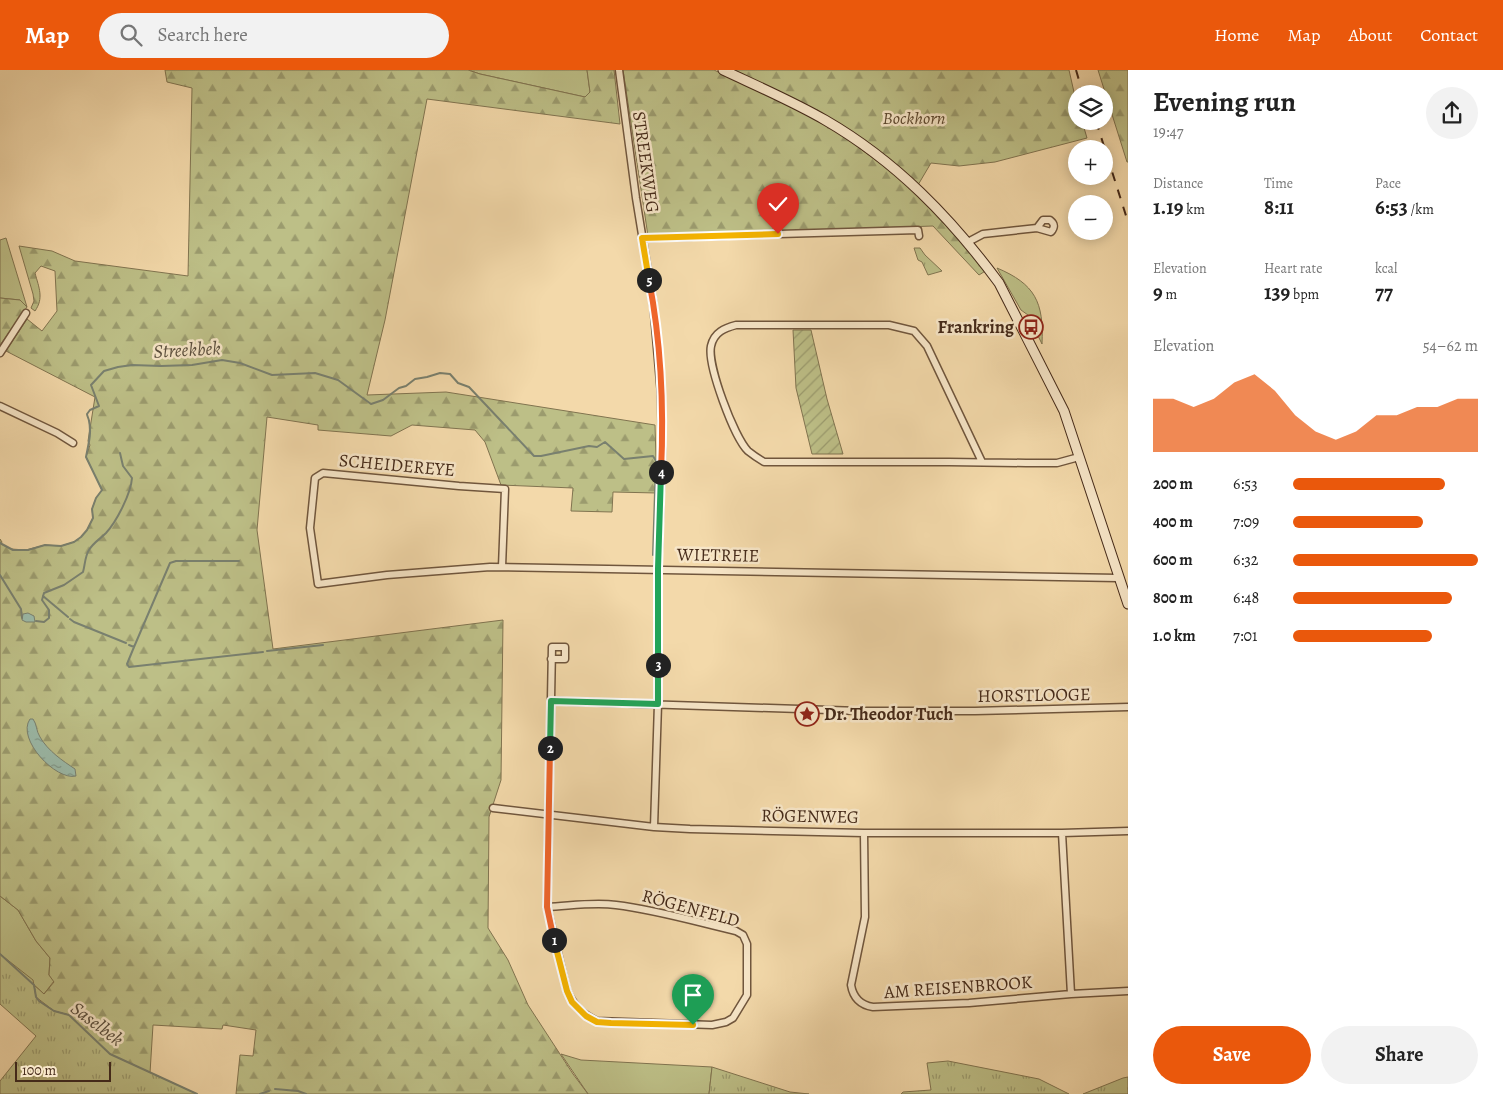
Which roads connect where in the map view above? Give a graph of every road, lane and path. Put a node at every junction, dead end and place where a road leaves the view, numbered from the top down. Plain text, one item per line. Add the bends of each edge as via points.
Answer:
1 (619, 70) edge
2 (723, 70) edge
3 (1037, 228) dead end
4 (919, 236) dead end
5 (642, 238) junction
6 (968, 242) junction
7 (26, 313) dead end
8 (0, 353) edge
9 (0, 406) edge
10 (73, 443) dead end
11 (1079, 457) junction
12 (982, 462) junction
13 (502, 567) junction
14 (658, 569) junction
15 (1118, 578) junction
16 (318, 584) joint
17 (1128, 604) edge
18 (551, 660) dead end
19 (551, 701) junction
20 (658, 704) junction
21 (1128, 707) edge
22 (493, 808) dead end
23 (550, 816) junction
24 (654, 826) junction
25 (1128, 831) edge
26 (864, 833) junction
27 (1062, 833) junction
28 (547, 907) junction
29 (1128, 991) edge
30 (1071, 994) junction

1 - 5 street, STREEKWEG
2 - 6 main road via 800,107 871,150 912,184
3 - 6 street via 983,234
4 - 5 street via 918,230
5 - 14 street, STREEKWEG via 655,316 661,394
6 - 11 main road via 999,283 1025,332 1064,411
7 - 8 street
9 - 10 street
11 - 12 street via 1058,463
11 - 15 main road
12 - 12 street via 927,346 914,331 889,324 736,325 722,329 711,346 714,376 734,429 748,450 764,462
13 - 14 street, WIETREIE
13 - 16 street, WIETREIE via 387,575
13 - 16 street, SCHEIDEREYE via 505,489 323,473 315,478 310,528
14 - 15 street, WIETREIE
14 - 20 street, STREEKWEG
15 - 17 main road
18 - 19 street, RÖGENFELD
19 - 20 street, HORSTLOOGE
19 - 23 street, RÖGENFELD
20 - 21 street, HORSTLOOGE via 860,711
20 - 24 street, STREEKWEG
22 - 23 street, RÖGENWEG
23 - 24 street, RÖGENWEG
23 - 28 street, RÖGENFELD
24 - 26 street, RÖGENWEG
25 - 27 street, RÖGENWEG
26 - 27 street, RÖGENWEG
26 - 30 street, AM REISENBROOK via 865,917 851,985 853,995 859,1001 873,1007 904,1006
27 - 30 street
28 - 28 street, RÖGENFELD via 567,991 578,1009 597,1022 712,1025 733,1018 747,996 747,944 743,935 736,931 615,905
29 - 30 street, AM REISENBROOK

